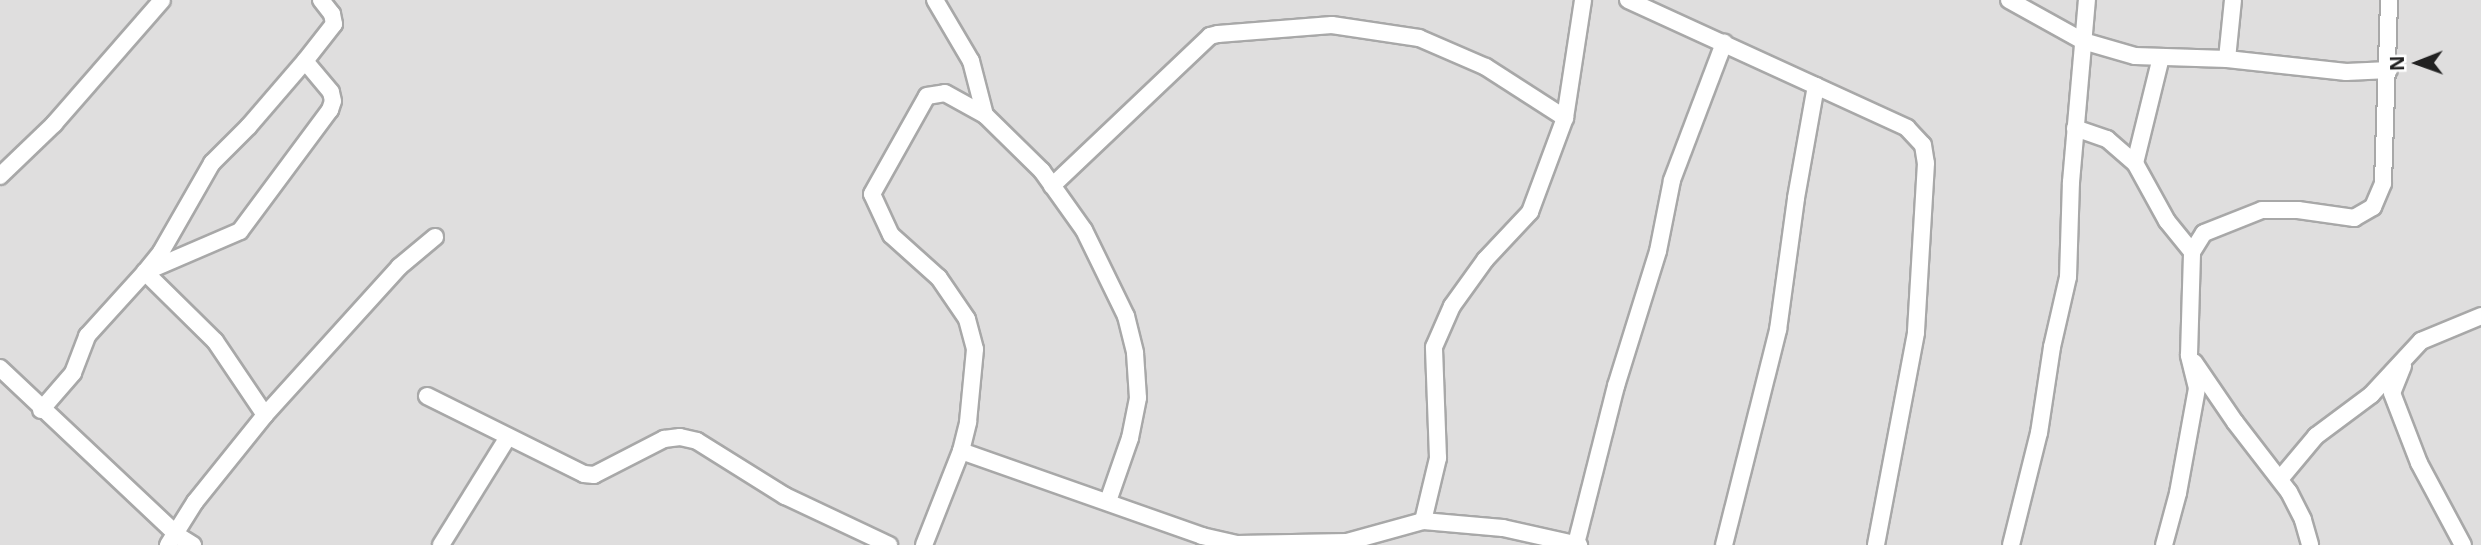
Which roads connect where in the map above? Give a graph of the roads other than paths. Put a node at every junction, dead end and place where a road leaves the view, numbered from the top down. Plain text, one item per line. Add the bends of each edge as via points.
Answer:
1 (162, 0) edge
2 (321, 0) edge
3 (935, 0) edge
4 (1583, 0) edge
5 (1628, 0) edge
6 (2009, 0) edge
7 (2087, 0) edge
8 (2234, 0) edge
9 (2389, 0) edge
10 (2083, 41) junction
11 (1724, 43) junction
12 (2161, 57) junction
13 (2227, 59) junction
14 (305, 61) junction
15 (2389, 70) junction
16 (1816, 86) junction
17 (985, 115) junction
18 (1564, 118) junction
19 (2076, 128) junction
20 (2135, 163) junction
21 (0, 176) edge
22 (1052, 186) junction
23 (435, 237) dead end
24 (2192, 253) junction
25 (145, 272) junction
26 (2481, 316) edge
27 (2189, 355) junction
28 (2407, 357) junction
29 (0, 368) edge
30 (427, 396) dead end
31 (41, 410) junction
32 (265, 415) junction
33 (508, 437) junction
34 (961, 451) junction
35 (2280, 479) junction
36 (1108, 502) junction
37 (1423, 521) junction
38 (172, 540) edge
39 (192, 545) edge
40 (441, 545) edge
41 (889, 545) edge
42 (924, 545) edge
43 (1577, 545) edge
44 (1724, 545) edge
45 (1877, 545) edge
46 (2011, 545) edge
47 (2164, 545) edge
48 (2310, 545) edge
49 (2463, 545) edge

1 - 21 street via 54,124
2 - 14 street via 334,24
3 - 17 street via 971,61
4 - 18 street
5 - 11 street
6 - 10 street
7 - 10 street
8 - 13 street
9 - 15 street
10 - 12 street
10 - 19 street
11 - 16 street
11 - 43 street via 1672,180 1658,251 1616,386
12 - 13 street
12 - 20 street
13 - 15 street via 2346,72
14 - 25 street via 212,163
14 - 25 street via 331,92 330,110 240,231
15 - 24 street via 2383,183 2373,207 2354,218 2262,210 2204,233
16 - 44 street via 1777,330
16 - 45 street via 1907,128 1923,145 1926,163 1916,332
17 - 22 street
17 - 34 street via 945,93 928,96 872,194 891,235 939,278 967,319 975,349
18 - 22 street via 1486,67 1419,38 1332,25 1218,34 1210,36
18 - 37 street via 1530,212 1485,260 1452,306 1434,347 1438,458
19 - 20 street via 2107,139
19 - 46 street via 2068,277 2039,433
20 - 24 street via 2167,221
22 - 36 street via 1084,230 1112,286 1126,316 1135,353 1138,398
23 - 32 street via 399,267
24 - 27 street
25 - 31 street via 87,336 73,373
25 - 32 street via 215,341
26 - 28 street via 2421,341
27 - 35 street
27 - 47 street via 2197,388
28 - 35 street via 2371,395 2316,436
28 - 49 street via 2392,393 2419,463
29 - 31 street
30 - 33 street
31 - 38 street
32 - 38 street via 195,502
33 - 40 street
33 - 41 street via 594,475 664,439 697,441 785,496
34 - 36 street
34 - 42 street
35 - 48 street via 2303,520
36 - 37 street via 1237,544 1347,541
37 - 43 street via 1503,528
38 - 39 street

